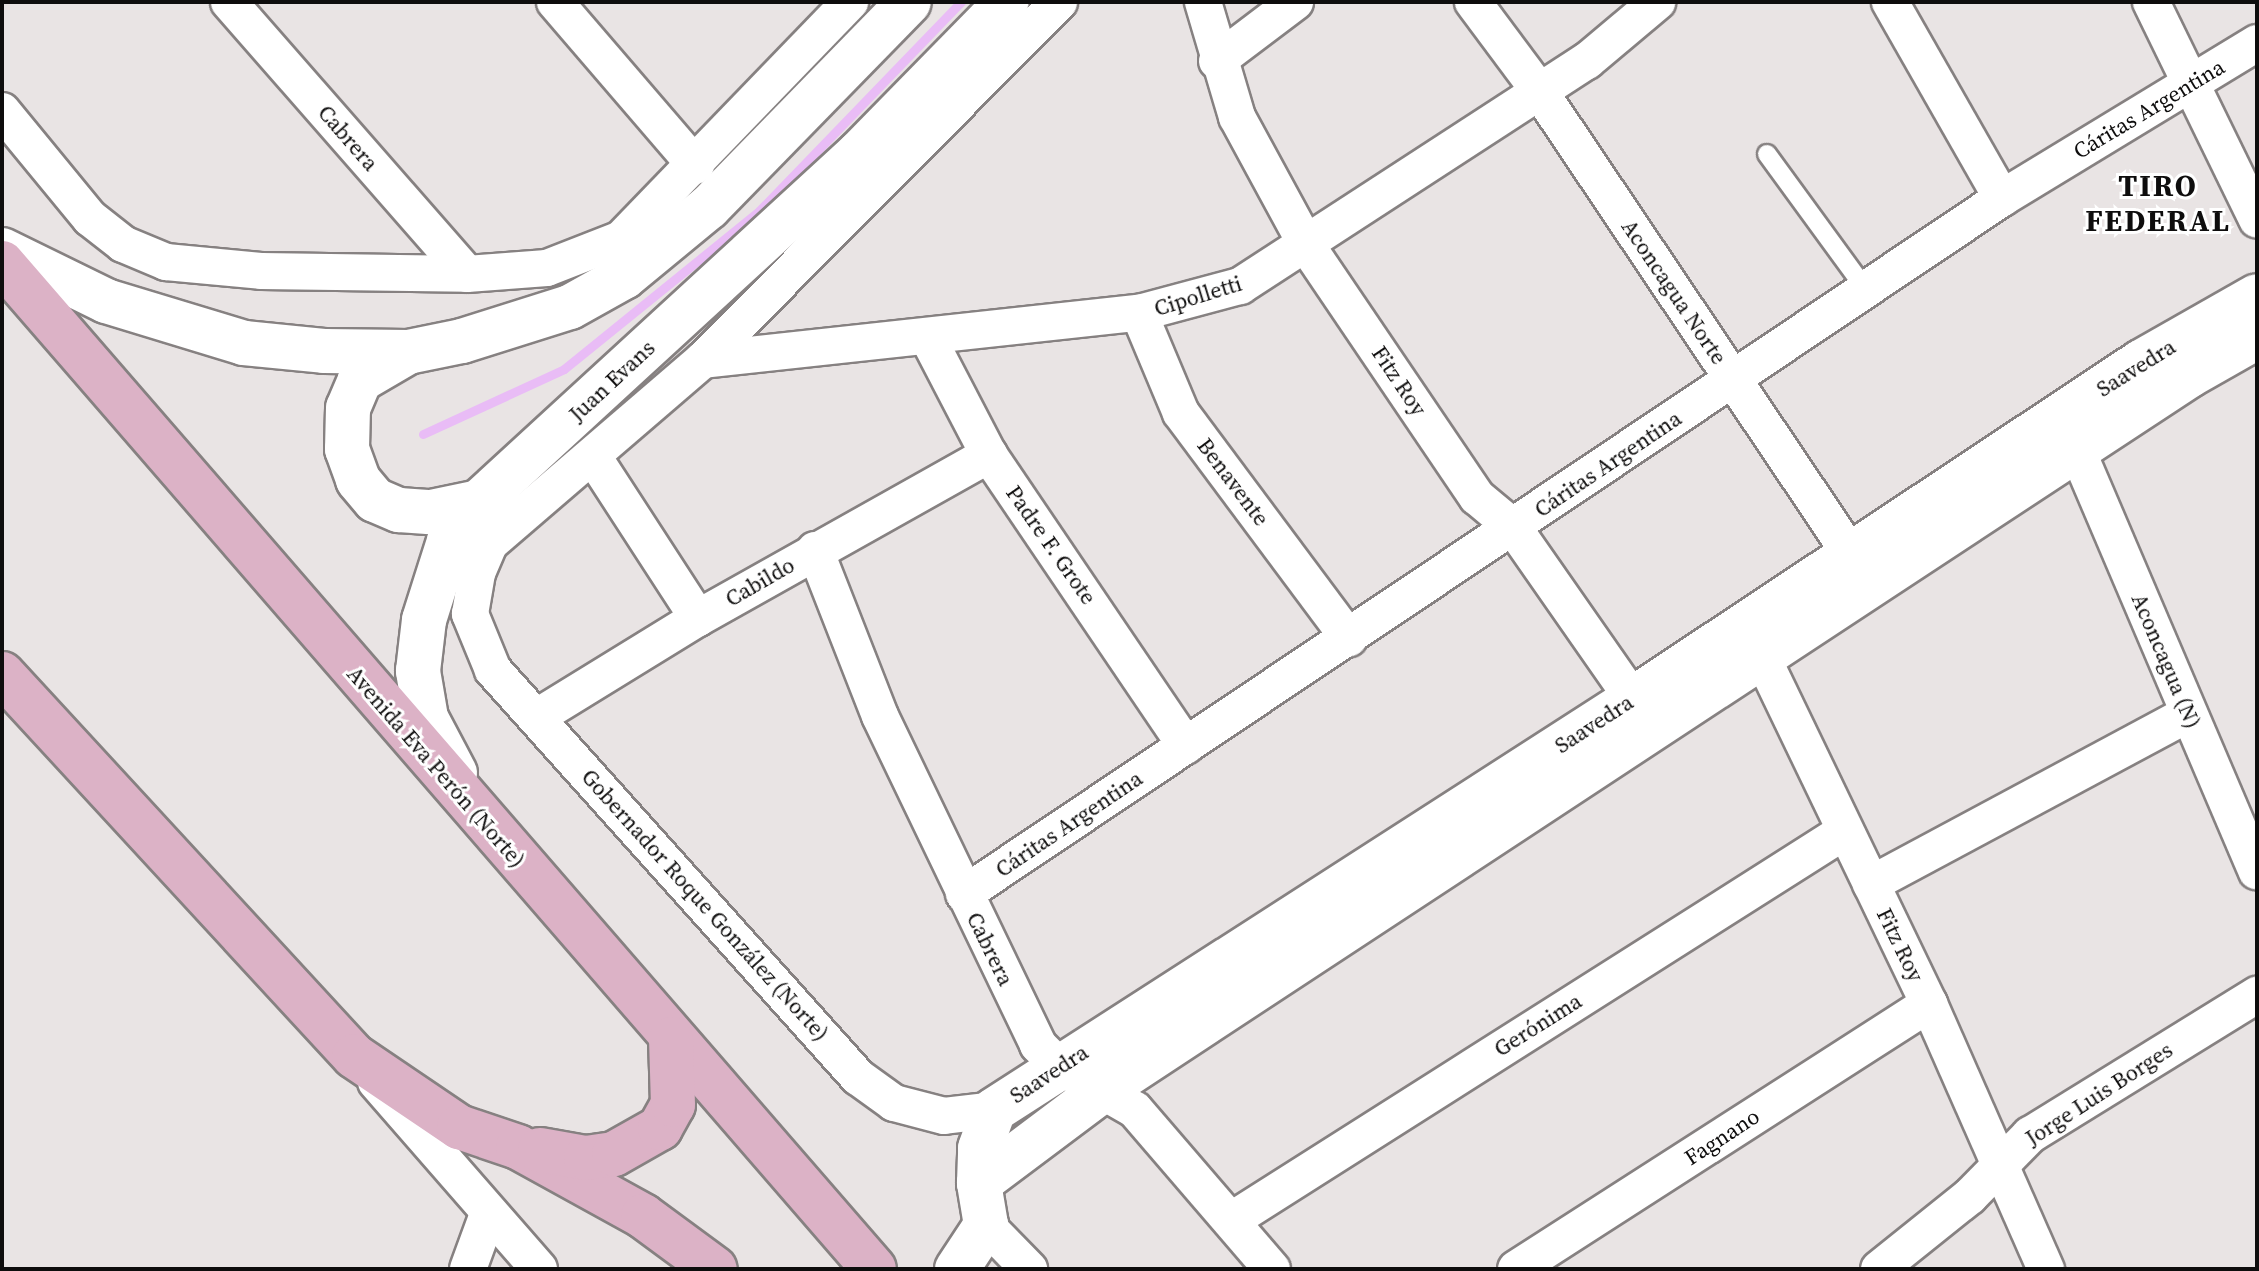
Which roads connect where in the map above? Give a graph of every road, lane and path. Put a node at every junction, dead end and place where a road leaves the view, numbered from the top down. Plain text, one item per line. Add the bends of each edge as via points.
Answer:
1 (229, 2) edge
2 (555, 2) edge
3 (850, 2) edge
4 (909, 2) edge
5 (1007, 2) edge
6 (1059, 2) edge
7 (1203, 2) edge
8 (1295, 2) edge
9 (1473, 2) edge
10 (1657, 2) edge
11 (1890, 2) edge
12 (2151, 2) edge
13 (2257, 43) edge
14 (1217, 61) junction
15 (2191, 83) junction
16 (1540, 92) junction
17 (2, 111) edge
18 (1767, 154) dead end
19 (696, 166) junction
20 (2002, 198) junction
21 (2257, 219) edge
22 (1307, 246) junction
23 (2, 250) edge
24 (2, 263) edge
25 (467, 274) junction
26 (1866, 290) junction
27 (2257, 296) edge
28 (1139, 313) junction
29 (2257, 337) edge
30 (928, 338) junction
31 (408, 352) junction
32 (703, 360) junction
33 (1733, 380) junction
34 (2077, 450) junction
35 (989, 455) junction
36 (594, 458) junction
37 (479, 502) junction
38 (1513, 527) junction
39 (815, 550) junction
40 (1861, 571) junction
41 (470, 614) joint
42 (698, 618) junction
43 (1349, 638) junction
44 (1754, 640) junction
45 (2, 674) edge
46 (1643, 713) junction
47 (2188, 714) junction
48 (537, 717) junction
49 (1186, 746) junction
50 (1845, 831) junction
51 (495, 835) junction
52 (2257, 871) edge
53 (1871, 884) junction
54 (964, 894) junction
55 (2257, 995) edge
56 (1929, 1004) junction
57 (671, 1039) junction
58 (354, 1056) junction
59 (1060, 1067) junction
60 (1100, 1092) junction
61 (994, 1110) junction
62 (518, 1147) junction
63 (2001, 1165) junction
64 (979, 1183) junction
65 (488, 1214) junction
66 (1232, 1220) junction
67 (986, 1225) junction
68 (468, 1269) edge
69 (539, 1269) edge
70 (715, 1269) edge
71 (874, 1269) edge
72 (957, 1269) edge
73 (1029, 1269) edge
74 (1272, 1269) edge
75 (1516, 1269) edge
76 (1879, 1269) edge
77 (2046, 1269) edge

1 - 25 street, Cabrera
2 - 19 street
3 - 19 street
4 - 31 street via 709,207 624,277 545,316
5 - 37 street, Juan Evans via 859,153
6 - 32 street, Juan Evans
7 - 14 street, Fitz Roy
8 - 14 street
9 - 16 street, Aconcagua Norte
10 - 16 street, Cipolletti via 1587,61
11 - 20 street
12 - 15 street
13 - 15 street, Cáritas Argentina
14 - 22 street, Fitz Roy via 1237,117
15 - 20 street, Cáritas Argentina
15 - 21 street
16 - 22 street, Cipolletti
16 - 33 street, Aconcagua Norte
17 - 25 street via 90,218 123,244 166,262 261,271
18 - 26 lane
19 - 25 street via 621,239 587,256 547,268
20 - 26 street, Cáritas Argentina
22 - 28 street, Cipolletti via 1240,286
22 - 38 street, Fitz Roy via 1477,497
23 - 31 street via 106,301 244,343
24 - 51 main road, Avenida Eva Perón (Norte)
26 - 33 street, Cáritas Argentina
27 - 40 street, Saavedra via 2141,362
28 - 30 street, Cipolletti
28 - 43 street, Benavente via 1181,413
29 - 34 street, Saavedra
30 - 32 street, Cipolletti
30 - 35 street, Padre F. Grote
31 - 37 street via 360,380 348,408 347,449 358,480 375,500 399,510 431,512
32 - 36 street, Juan Evans
33 - 38 street, Cáritas Argentina
33 - 40 street, Aconcagua Norte
34 - 40 street, Saavedra
34 - 47 street, Aconcagua (N)
35 - 39 street, Cabildo
35 - 49 street, Padre F. Grote
36 - 41 street, Juan Evans via 490,543 477,573
36 - 42 street
37 - 51 street, Juan Evans via 449,541 436,573 418,671 426,718 440,750
38 - 43 street, Cáritas Argentina
38 - 46 street, Fitz Roy
39 - 42 street, Cabildo
39 - 54 street, Cabrera via 880,716
40 - 44 street, Saavedra
41 - 48 street, Gobernador Roque González (Norte) via 493,670
42 - 48 street, Cabildo
43 - 49 street, Cáritas Argentina
44 - 46 street, Saavedra
44 - 50 street, Fitz Roy
45 - 58 main road
46 - 59 street, Saavedra
46 - 60 street, Saavedra
47 - 52 street, Aconcagua (N)
47 - 53 street
48 - 61 street, Gobernador Roque González (Norte) via 858,1077 894,1103 944,1116
49 - 54 street, Cáritas Argentina
50 - 53 street, Fitz Roy
50 - 66 street, Gerónima
51 - 57 main road, Avenida Eva Perón (Norte)
53 - 56 street, Fitz Roy
54 - 59 street, Cabrera via 1038,1045
55 - 63 street, Jorge Luis Borges via 2030,1135
56 - 63 street, Fitz Roy
56 - 75 street, Fagnano
57 - 62 main road via 673,1105 660,1128 614,1154 586,1158
57 - 71 main road, Avenida Eva Perón (Norte)
58 - 62 main road via 459,1127
58 - 65 street
59 - 60 street, Cabrera
59 - 61 street, Saavedra
60 - 64 street, Saavedra
60 - 66 street, Cabrera via 1135,1110
61 - 64 street, Saavedra via 980,1148
62 - 70 main road via 643,1216
63 - 76 street, Jorge Luis Borges
63 - 77 street, Fitz Roy
64 - 67 street, Saavedra
65 - 68 street
65 - 69 street
66 - 74 street, Cabrera
67 - 72 street
67 - 73 street

